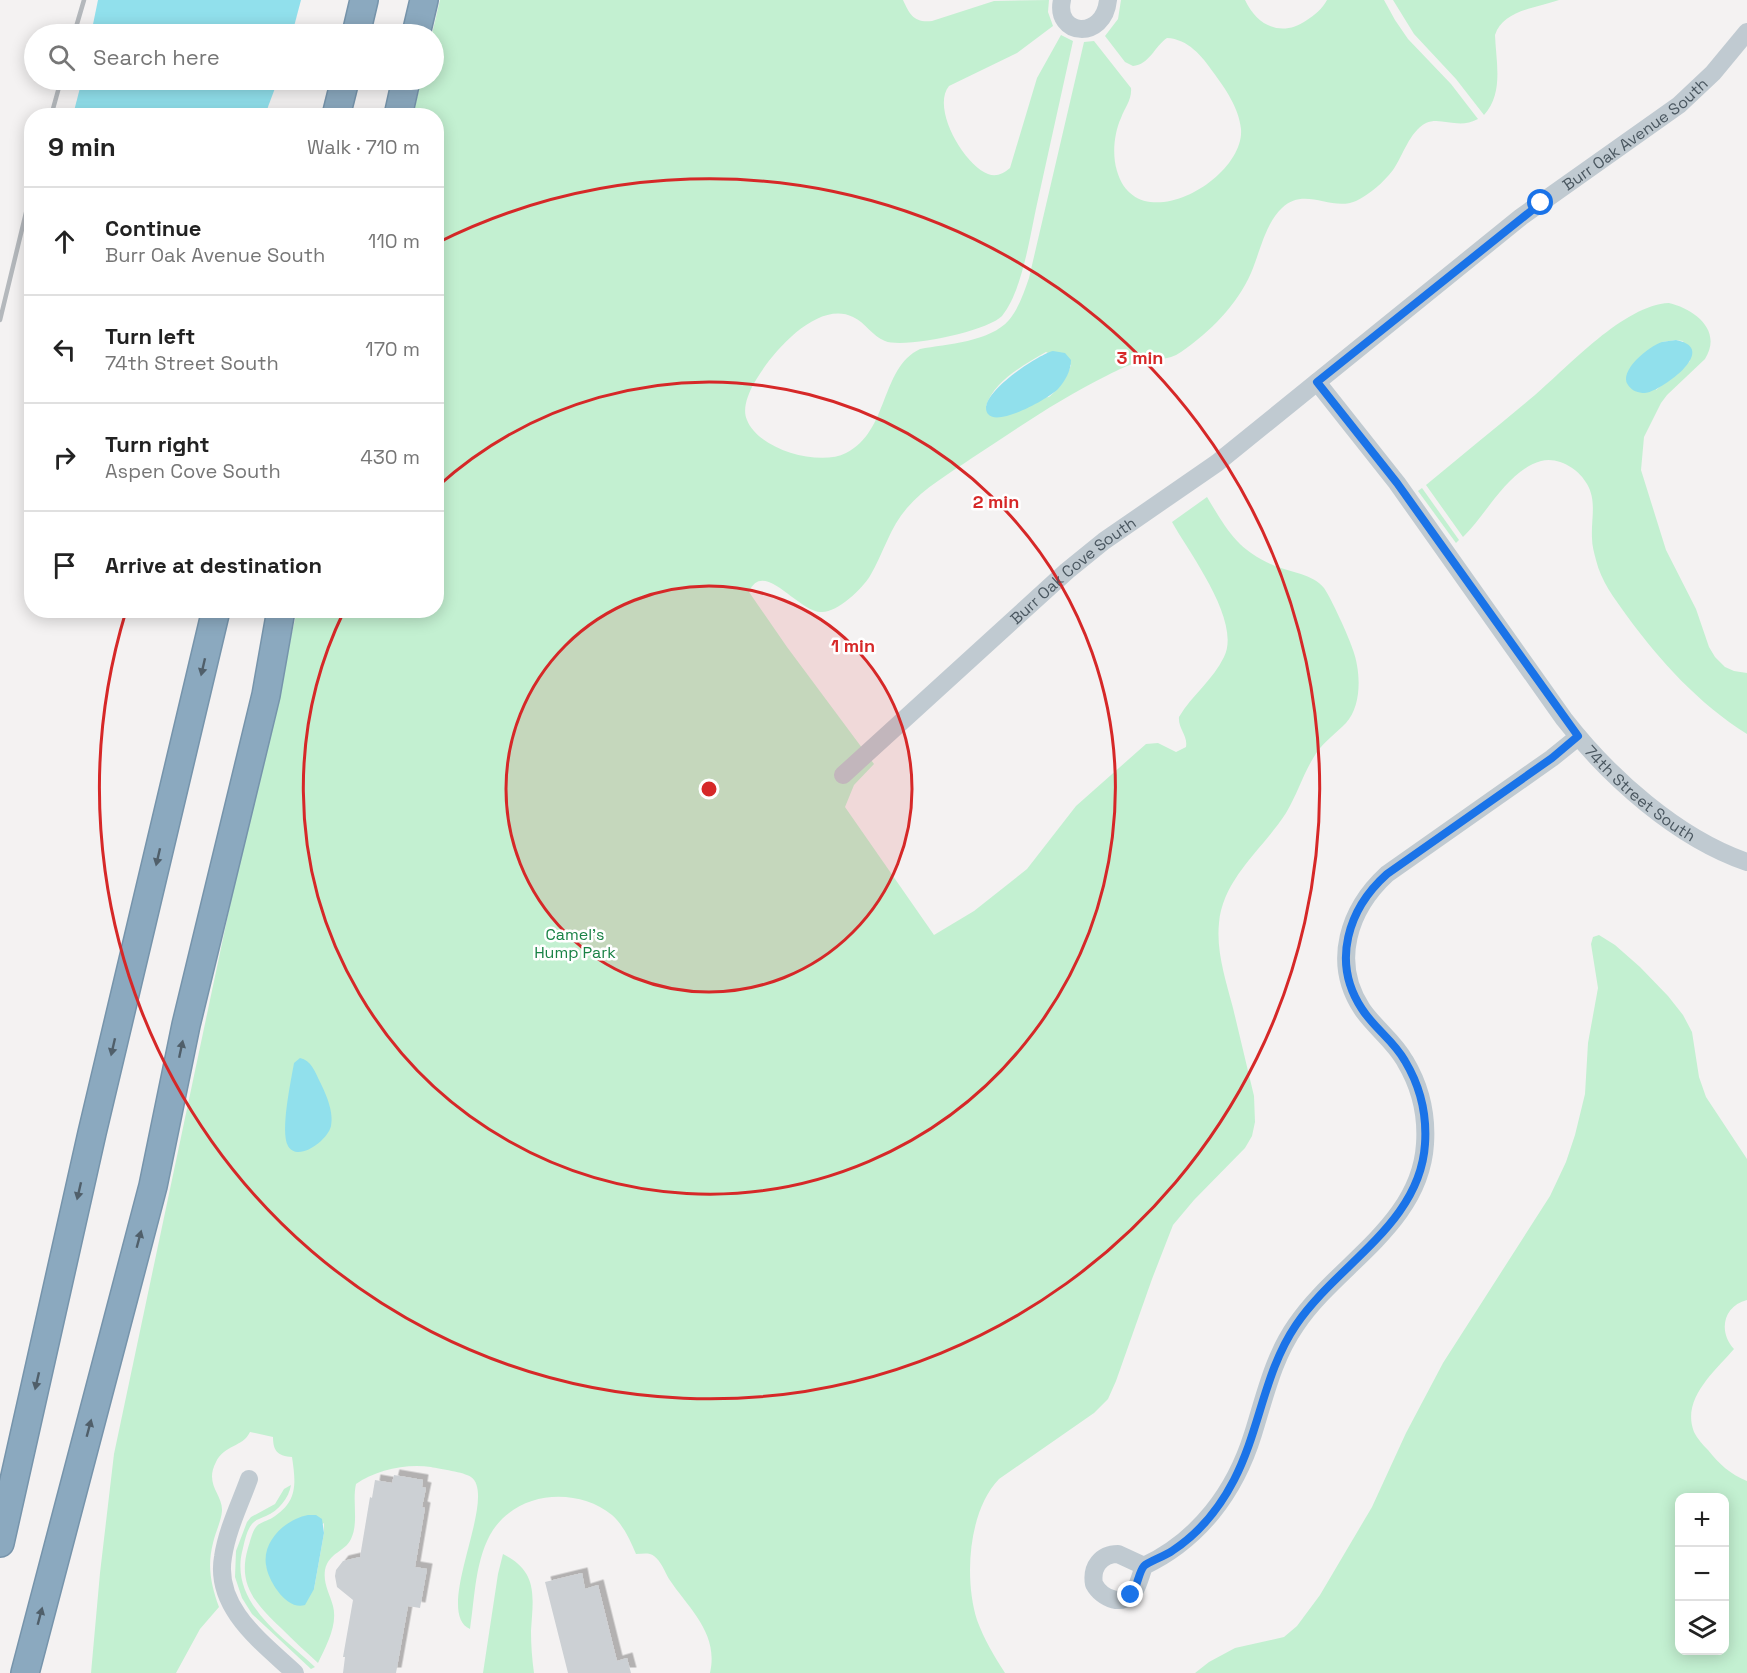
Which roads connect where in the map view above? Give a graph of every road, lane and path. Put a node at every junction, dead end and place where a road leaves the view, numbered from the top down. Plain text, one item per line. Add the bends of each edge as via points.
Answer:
1 (364, 0) edge
2 (424, 0) edge
3 (1062, 0) edge
4 (1108, 0) edge
5 (358, 24) edge
6 (418, 24) edge
7 (1747, 32) edge
8 (342, 90) edge
9 (404, 90) edge
10 (338, 108) edge
11 (400, 108) edge
12 (1317, 382) junction
13 (214, 618) edge
14 (280, 618) edge
15 (1578, 736) junction
16 (843, 775) dead end
17 (1747, 862) edge
18 (249, 1479) dead end
19 (0, 1543) edge
20 (1144, 1566) dead end
21 (25, 1673) edge
22 (296, 1673) edge

1 - 5 highway
2 - 6 highway
3 - 4 street via 1061,11 1067,22 1083,29 1099,22
7 - 12 street, Burr Oak Avenue South via 1713,73 1678,105 1521,217
8 - 10 highway
9 - 11 highway
12 - 15 street, 74th Street South via 1397,483
12 - 16 street, Burr Oak Cove South via 1217,463 1074,565
13 -> 19 highway
21 -> 14 highway via 153,1186 186,1025 266,694
15 - 17 street, 74th Street South via 1605,765 1682,830 1715,850
15 - 20 street via 1387,874 1357,911 1347,945 1349,975 1360,1006 1401,1054 1419,1090 1425,1142 1418,1176 1396,1217 1316,1298 1288,1337 1273,1368 1246,1454 1220,1504 1184,1543
18 - 22 street via 225,1545 222,1580 241,1620

